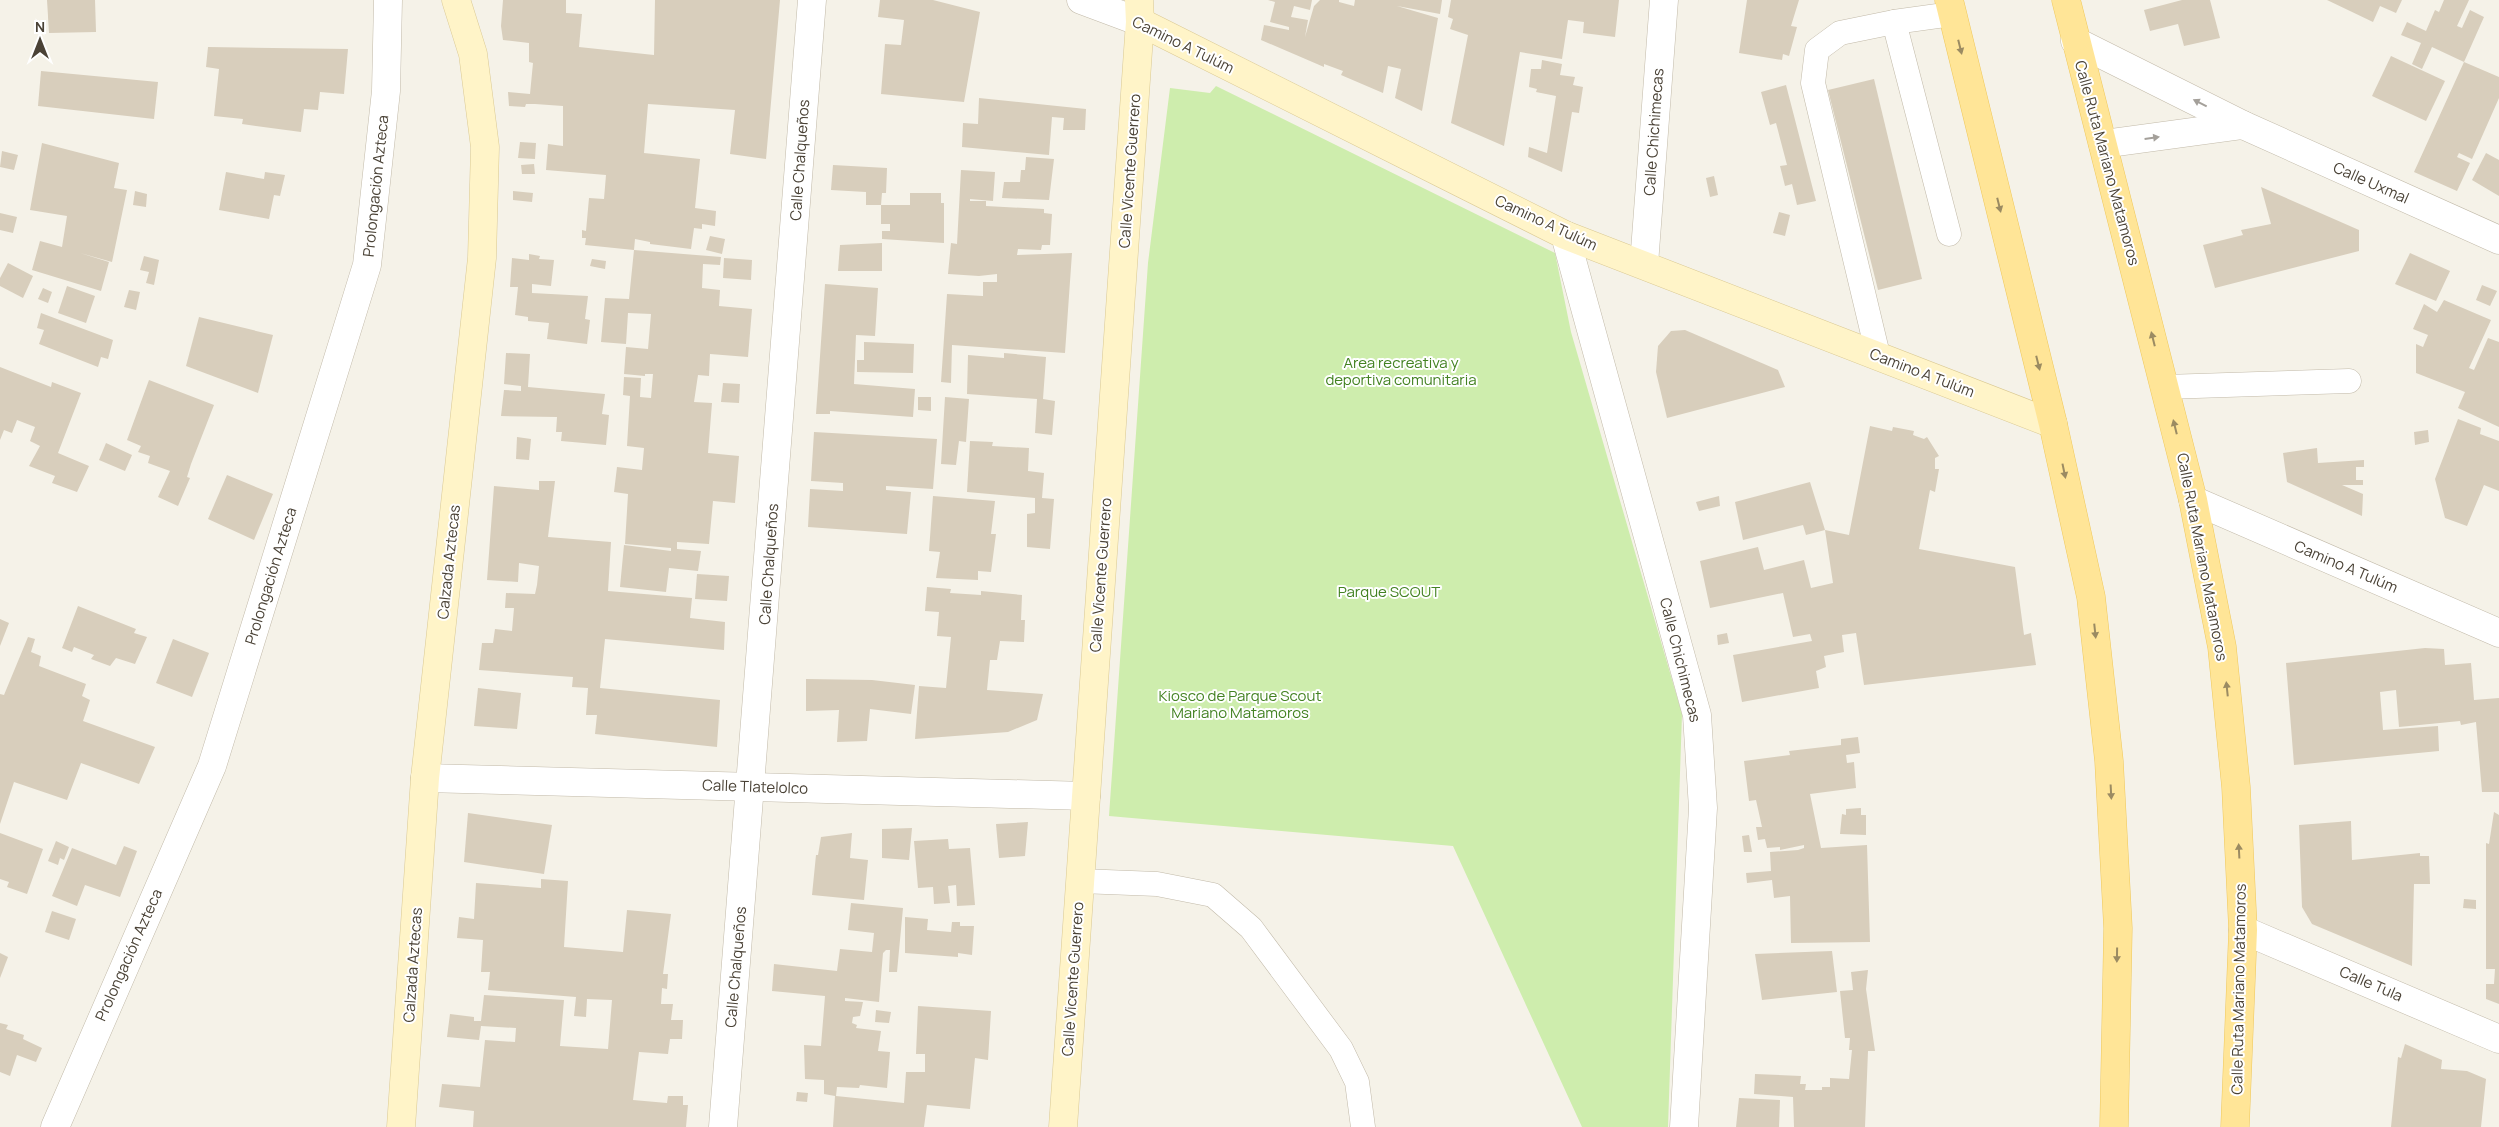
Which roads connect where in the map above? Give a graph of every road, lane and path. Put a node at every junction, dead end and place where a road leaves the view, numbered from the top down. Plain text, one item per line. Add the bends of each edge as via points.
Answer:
1 (388, 0) edge
2 (456, 0) edge
3 (812, 0) edge
4 (1081, 0) edge
5 (1664, 0) edge
6 (2066, 0) edge
7 (1951, 7) edge
8 (1140, 11) edge
9 (1894, 22) junction
10 (2075, 41) junction
11 (2243, 126) junction
12 (2104, 144) junction
13 (1950, 234) dead end
14 (1565, 235) junction
15 (2499, 240) edge
16 (1644, 264) junction
17 (1878, 355) junction
18 (2350, 381) dead end
19 (2165, 386) junction
20 (2054, 424) junction
21 (2193, 500) junction
22 (2499, 633) edge
23 (425, 778) junction
24 (751, 787) junction
25 (1086, 796) junction
26 (1080, 882) junction
27 (2242, 930) junction
28 (2499, 1039) edge
29 (55, 1127) edge
30 (401, 1127) edge
31 (723, 1127) edge
32 (1063, 1127) edge
33 (1363, 1127) edge
34 (1684, 1127) edge
35 (2114, 1127) edge
36 (2235, 1127) edge

1 - 29 street, Prolongación Azteca via 386,91 367,265 212,766
2 - 23 street, Calzada Aztecas via 473,54 485,147 482,258
3 - 24 street, Calle Chalqueños
4 - 8 street, Camino A Tulúm
5 - 16 street, Calle Chichimecas
6 - 10 main road, Calle Ruta Mariano Matamoros
7 - 9 lane
7 -> 20 main road
8 - 14 street, Camino A Tulúm
8 - 25 street, Calle Vicente Guerrero
9 - 13 lane
9 - 17 lane via 1840,33 1817,50 1813,83
11 -> 10 street, Calle Uxmal
10 - 12 main road, Calle Ruta Mariano Matamoros
12 -> 11 street
11 - 15 street, Calle Uxmal
19 -> 12 main road, Calle Ruta Mariano Matamoros
14 - 16 street, Camino A Tulúm
14 - 34 street, Calle Chichimecas via 1697,715 1703,808
16 - 17 street, Camino A Tulúm
17 - 20 street, Camino A Tulúm
18 - 19 lane
21 -> 19 main road, Calle Ruta Mariano Matamoros
20 -> 35 main road via 2091,597 2109,761 2118,928
21 - 22 street, Camino A Tulúm
27 -> 21 main road, Calle Ruta Mariano Matamoros via 2236,786 2222,647
23 - 24 street, Calle Tlatelolco
23 - 30 street, Calzada Aztecas
24 - 25 street, Calle Tlatelolco
24 - 31 street, Calle Chalqueños
25 - 26 street, Calle Vicente Guerrero
26 - 32 street, Calle Vicente Guerrero
26 - 33 lane via 1157,884 1213,895 1251,928 1342,1049 1357,1082
27 - 28 street, Calle Tula
27 - 36 main road, Calle Ruta Mariano Matamoros

